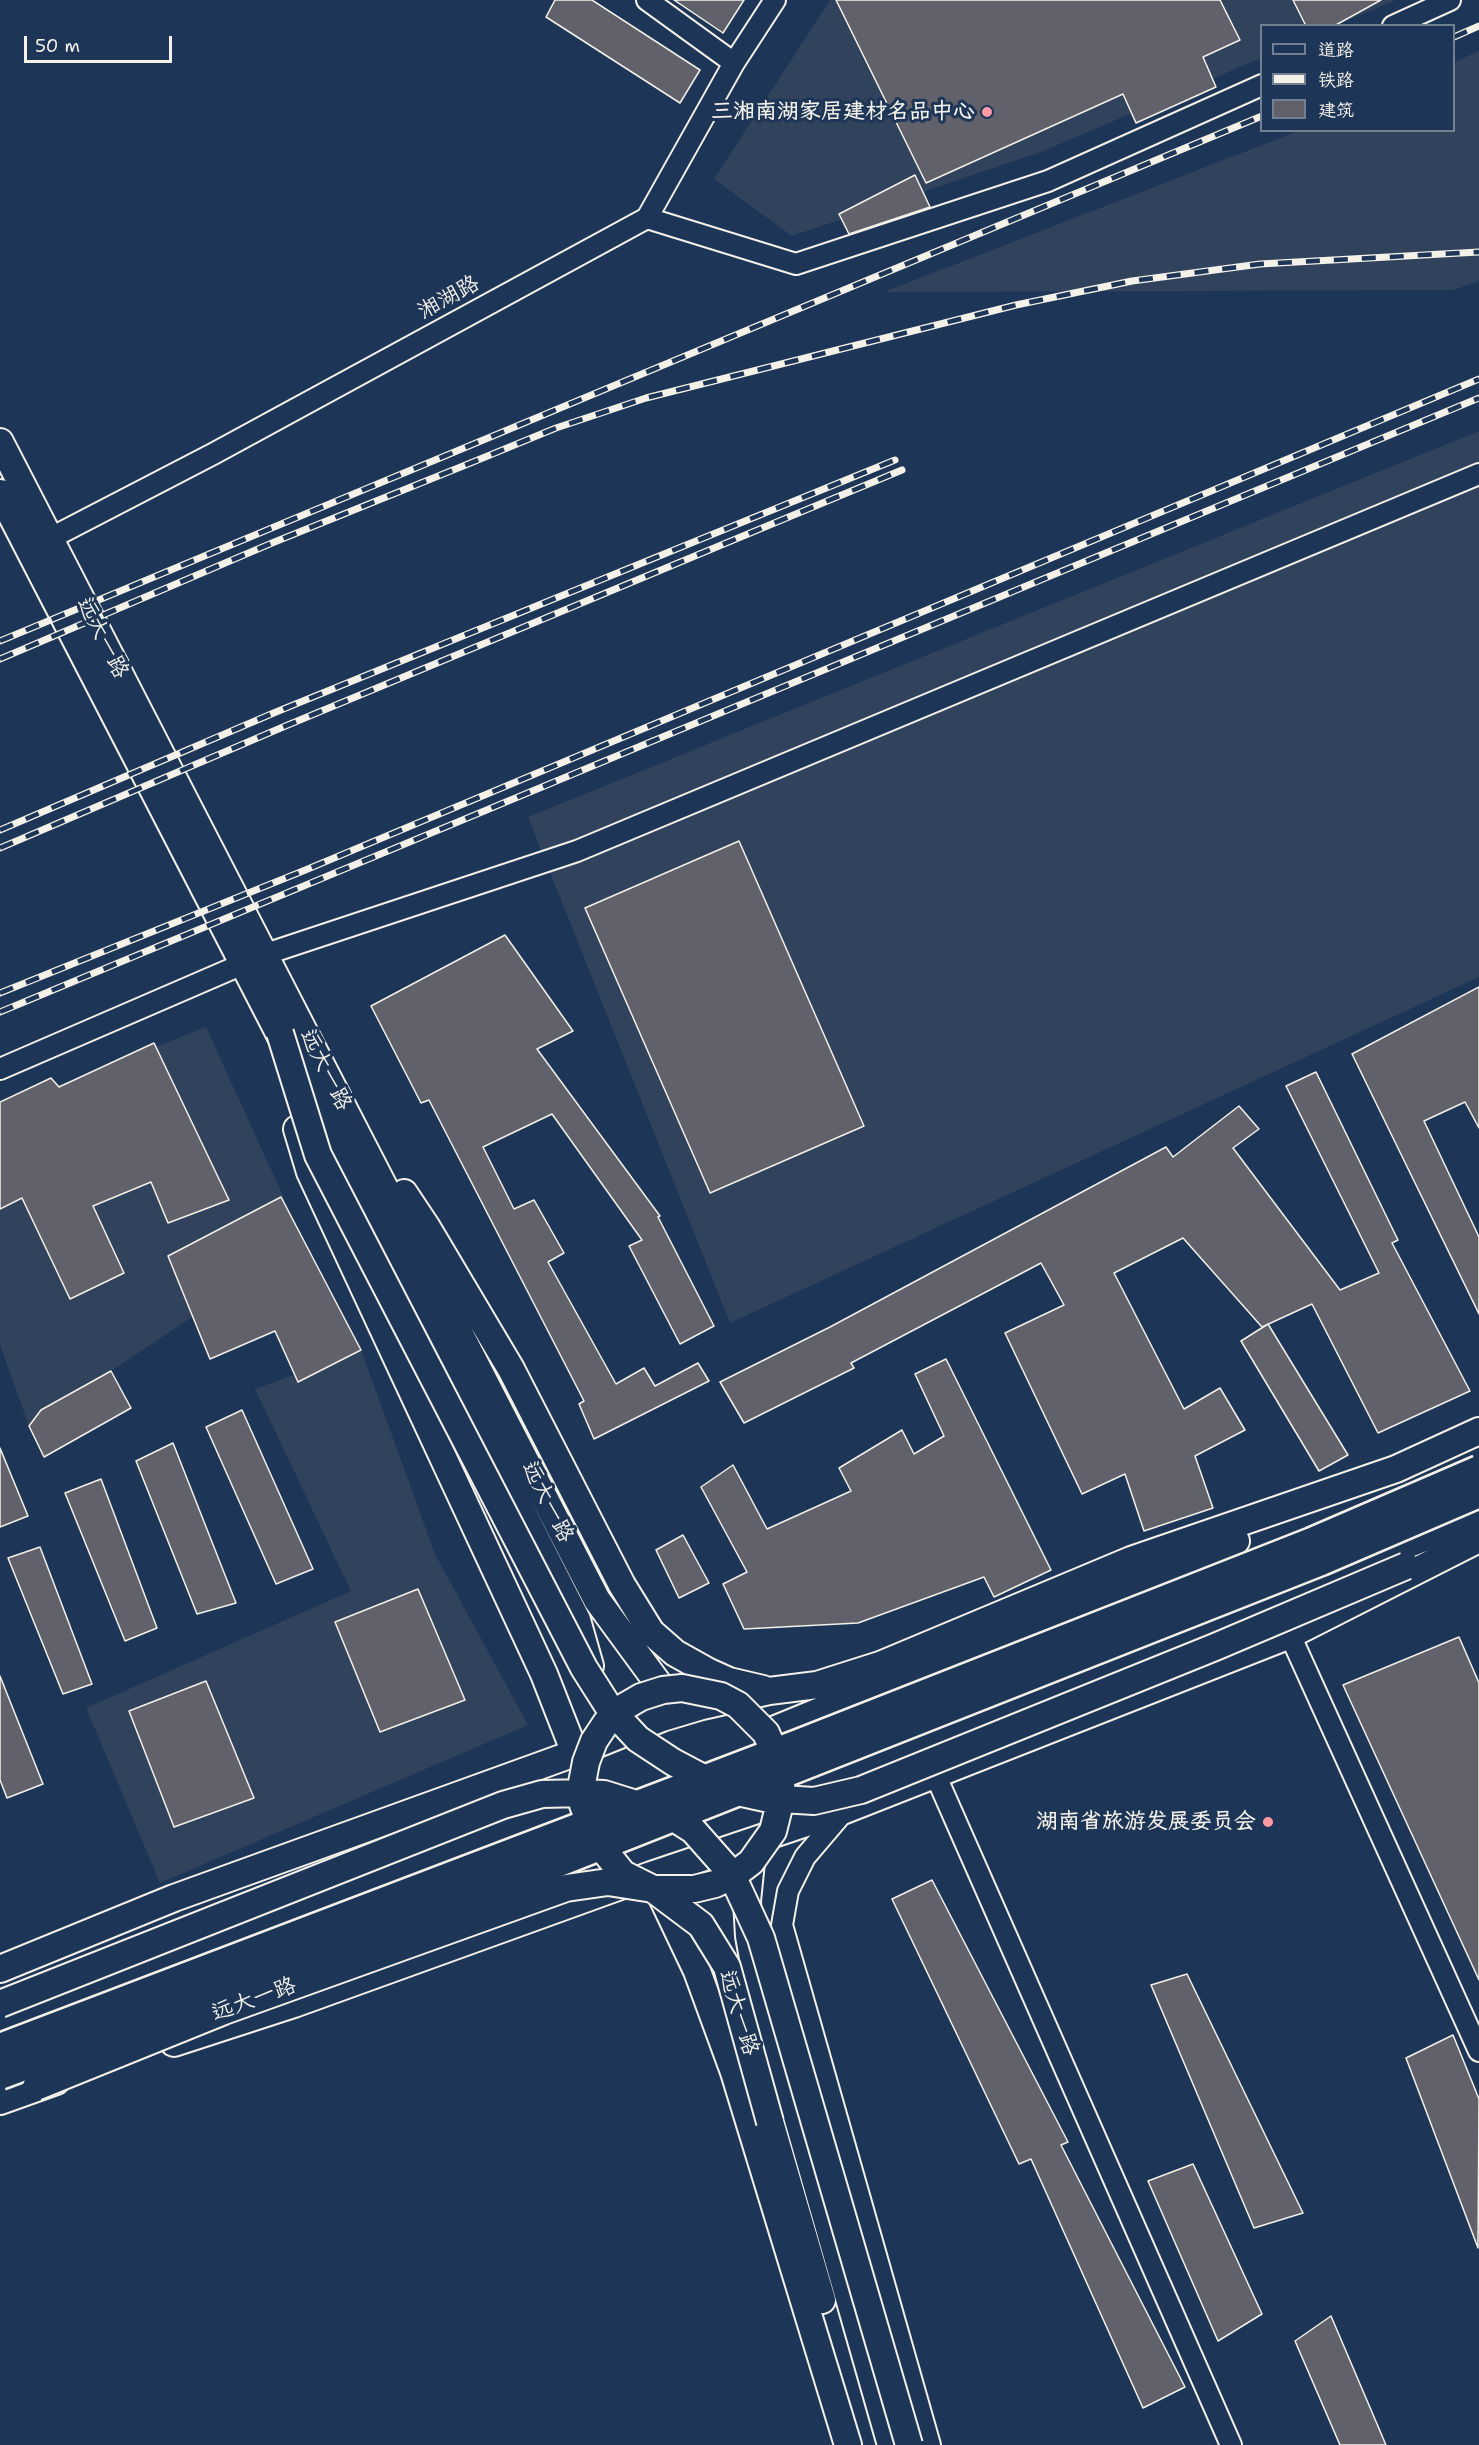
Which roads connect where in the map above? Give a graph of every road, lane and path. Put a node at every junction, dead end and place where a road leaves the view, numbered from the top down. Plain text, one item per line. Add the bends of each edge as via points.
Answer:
1 (647, 0) edge
2 (775, 0) edge
3 (1450, 0) edge
4 (1397, 24) edge
5 (734, 63) junction
6 (1260, 86) edge
7 (647, 218) junction
8 (0, 442) edge
9 (1479, 474) edge
10 (0, 494) edge
11 (51, 538) junction
12 (253, 965) junction
13 (280, 1033) junction
14 (0, 1069) edge
15 (344, 1106) junction
16 (1479, 1431) edge
17 (1479, 1470) edge
18 (1479, 1493) edge
19 (1270, 1513) junction
20 (1479, 1516) edge
21 (1479, 1537) edge
22 (1290, 1635) junction
23 (663, 1690) junction
24 (769, 1691) junction
25 (606, 1723) junction
26 (766, 1733) junction
27 (575, 1753) junction
28 (935, 1774) junction
29 (782, 1795) junction
30 (583, 1805) junction
31 (845, 1810) junction
32 (751, 1862) junction
33 (652, 1882) junction
34 (0, 1969) edge
35 (0, 2004) edge
36 (0, 2021) edge
37 (0, 2048) edge
38 (1479, 2051) edge
39 (0, 2075) edge
40 (0, 2101) edge
41 (848, 2445) edge
42 (865, 2445) edge
43 (891, 2445) edge
44 (909, 2445) edge
45 (930, 2445) edge
46 (1232, 2445) edge

1 - 5 street
2 - 5 street
3 - 4 street
5 - 7 street
6 - 7 street via 1048,181 796,264
7 - 11 street, 湘湖路
8 - 11 main road, 远大一路
9 - 12 street via 577,851
10 - 12 main road, 远大一路
11 - 12 main road, 远大一路
12 - 13 main road, 远大一路
12 - 14 street
12 - 15 main road, 远大一路
12 - 27 main road via 310,1172 544,1674
13 - 21 main road, bridge via 318,1155 584,1668 610,1708 638,1739 724,1789 765,1798 814,1801 861,1790
13 - 25 main road, 远大一路, bridge via 577,1620
15 - 23 main road, 远大一路 via 597,1600
15 - 24 main road via 426,1226 505,1359 633,1607 651,1632 675,1653 708,1672
16 - 19 main road via 1396,1469
17 - 37 highway, bridge via 1312,1542 810,1740
18 - 39 highway, bridge via 1310,1566 414,1920
19 - 24 main road via 1131,1560 880,1665 817,1685
19 - 26 main road via 1253,1534
20 - 29 main road
21 - 22 main road
22 - 28 main road
22 - 38 street
23 - 25 main road, bridge via 641,1697
23 - 26 main road, bridge via 702,1690 721,1696 738,1705
24 - 27 main road via 662,1718
25 - 30 main road, bridge via 586,1761
26 - 29 main road, bridge via 779,1763
27 - 34 main road via 174,1898
28 - 31 main road
28 - 46 street
29 - 32 main road, bridge via 773,1831
30 - 33 main road, bridge via 598,1843 623,1874
30 - 36 main road
31 - 33 main road
31 - 45 street via 805,1857 788,1891 782,1925
32 - 33 main road, bridge via 715,1884 694,1888
32 - 43 main road, 远大一路, bridge via 749,1936 794,2113
33 - 40 main road, 远大一路, bridge via 608,1882 566,1888 224,2011
33 - 41 main road via 697,1971 734,2072
33 - 42 main road, 远大一路, bridge via 701,1925 727,1967
35 - 44 main road, bridge via 503,1804 542,1794 582,1792 604,1794 668,1814 693,1830 726,1866 744,1896 761,1938

